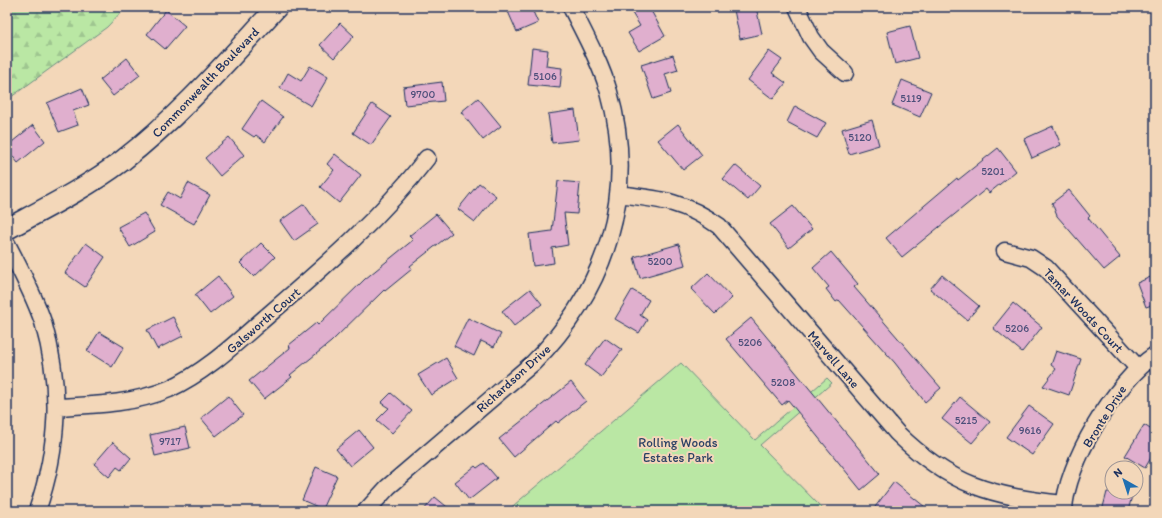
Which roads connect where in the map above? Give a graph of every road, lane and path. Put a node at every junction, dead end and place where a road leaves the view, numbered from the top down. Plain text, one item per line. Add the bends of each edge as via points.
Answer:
1 (277, 7) edge
2 (571, 7) edge
3 (797, 7) edge
4 (845, 73) dead end
5 (427, 158) dead end
6 (618, 194) junction
7 (7, 229) edge
8 (7, 244) edge
9 (1005, 251) dead end
10 (1155, 355) edge
11 (1138, 368) junction
12 (57, 406) junction
13 (1064, 507) edge
14 (37, 511) edge
15 (366, 511) edge

1 - 7 street, Commonwealth Boulevard via 191,100 148,140 92,182
2 - 6 street, Richardson Drive via 609,92 618,138
3 - 4 street via 811,37 821,51
5 - 12 street, Galsworth Court via 402,190 342,252 199,372 169,388 137,400 106,405
6 - 13 street, Marvell Lane via 681,204 719,226 897,433 933,465 963,482 990,492
6 - 15 street, Richardson Drive via 608,246 584,300 566,326 533,363 388,486
8 - 12 street via 30,289 42,321 52,356
9 - 11 street, Tamar Woods Court via 1031,258 1046,268
10 - 11 street, Bronte Drive
11 - 13 street, Bronte Drive via 1105,409 1090,433 1070,480
12 - 14 street via 50,467

